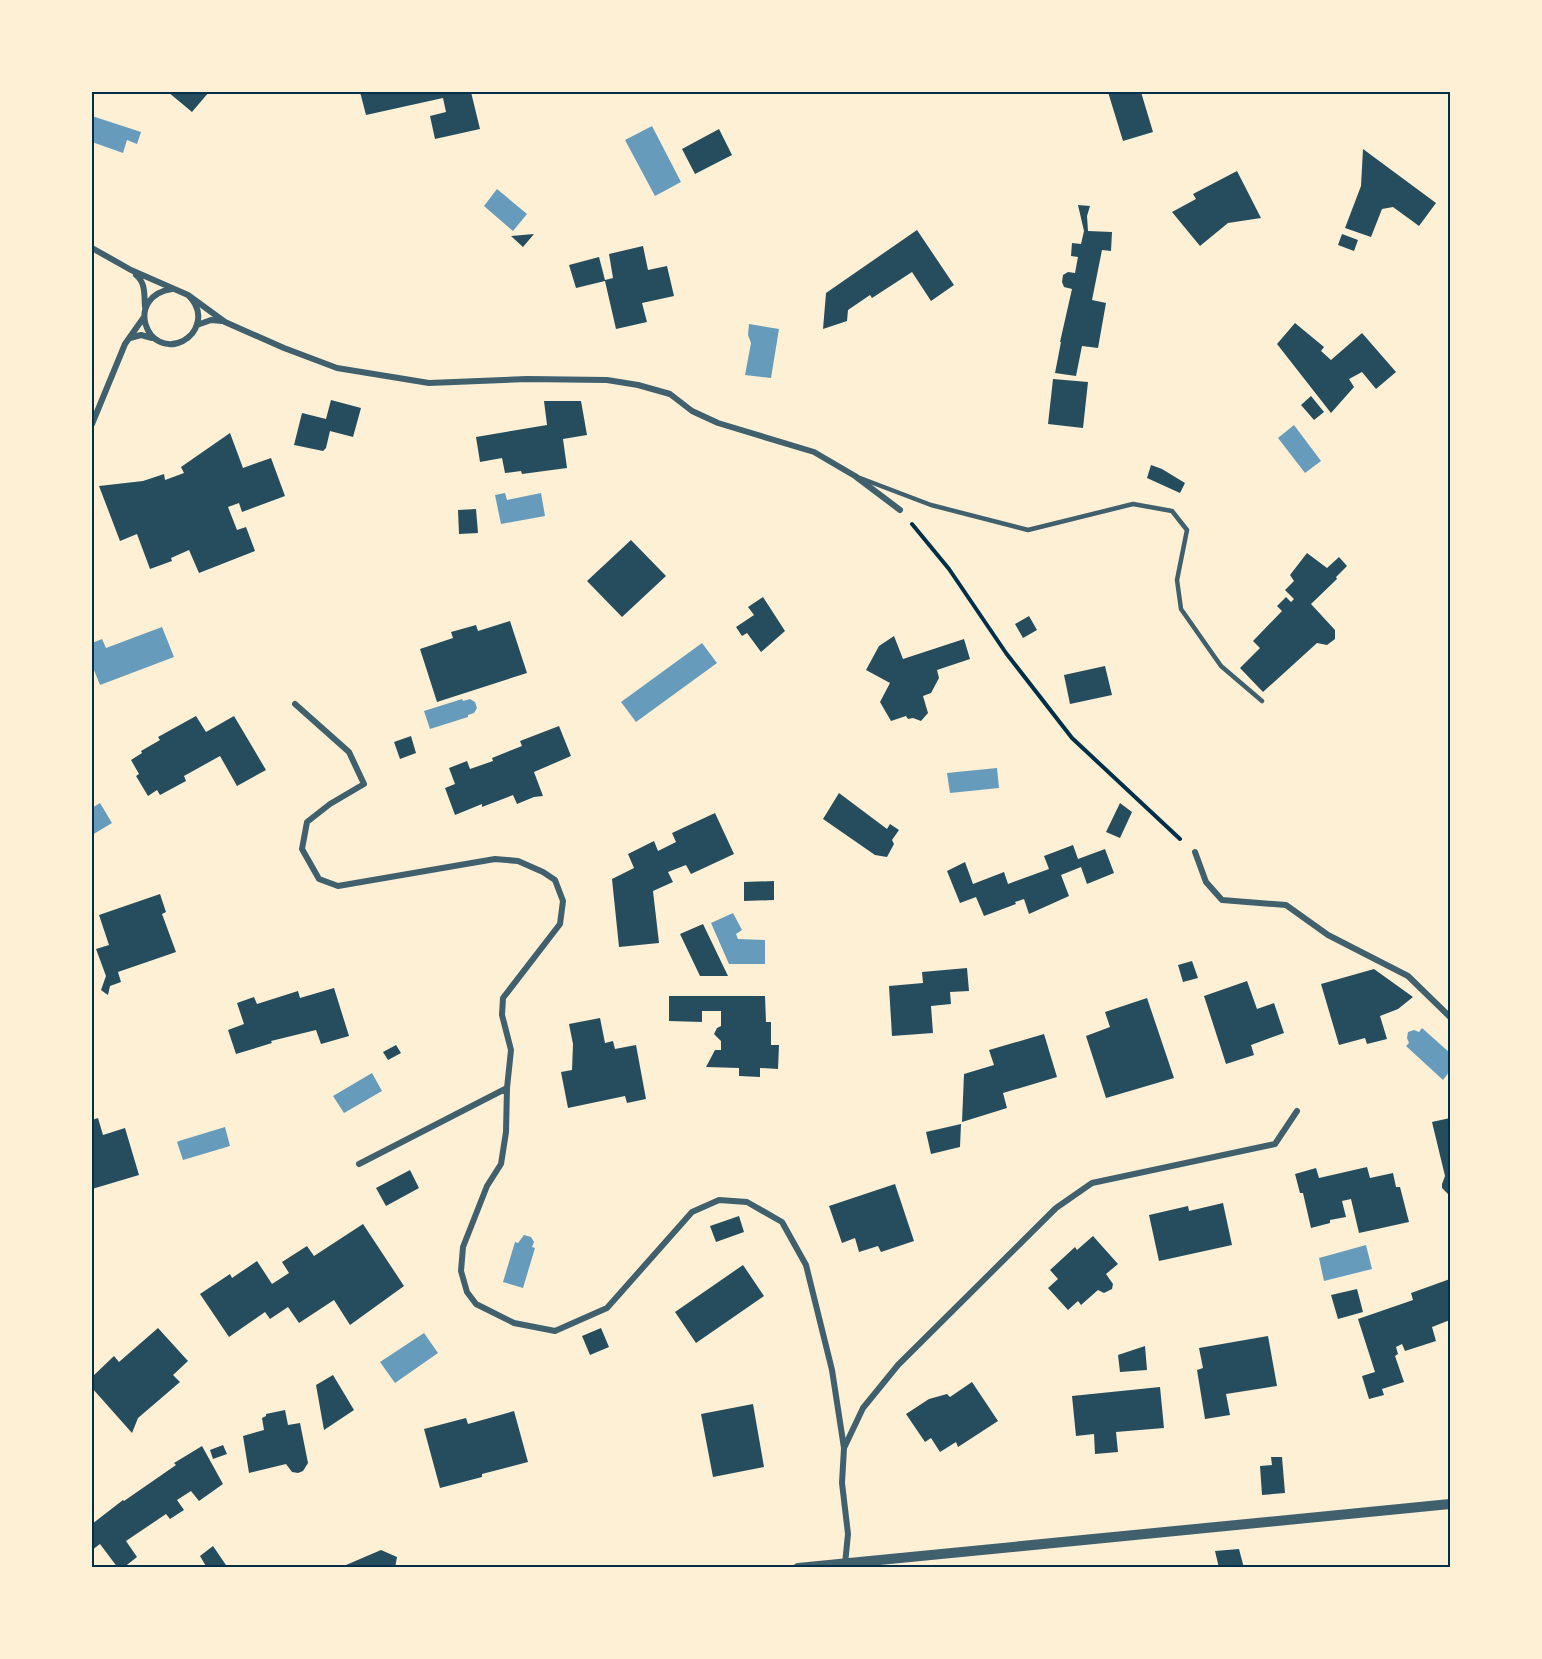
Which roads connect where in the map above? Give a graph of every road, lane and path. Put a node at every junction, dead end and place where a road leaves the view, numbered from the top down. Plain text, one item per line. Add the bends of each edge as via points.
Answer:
1 (92, 248) edge
2 (131, 270) junction
3 (172, 289) junction
4 (188, 295) junction
5 (145, 308) junction
6 (144, 316) junction
7 (225, 322) junction
8 (197, 326) junction
9 (130, 338) junction
10 (154, 338) junction
11 (92, 423) edge
12 (855, 476) junction
13 (900, 510) joint
14 (1262, 701) dead end
15 (296, 704) dead end
16 (1195, 852) joint
17 (1450, 1017) edge
18 (507, 1088) junction
19 (1297, 1111) dead end
20 (359, 1164) dead end
21 (844, 1448) junction
22 (1450, 1504) edge
23 (844, 1565) edge
24 (798, 1568) edge

1 - 2 street
2 - 3 street
2 - 5 street via 141,279
3 - 4 street
3 - 5 street via 156,294
4 - 7 street
4 - 8 street via 198,309
5 - 6 street
6 - 9 street
6 - 10 street
7 - 8 street via 211,320
7 - 12 street via 337,368 429,383 527,379 607,380 638,385 670,394 692,411 718,423 814,452
8 - 10 street via 179,343
9 - 10 street
9 - 11 street
12 - 13 street
12 - 14 lane via 931,505 1028,530 1133,504 1172,511 1187,530 1177,580 1181,609 1221,666
13 - 16 path via 949,569 1006,653 1072,738
15 - 18 street via 349,752 364,784 307,822 302,849 319,879 338,886 495,859 518,861 555,880 563,901 560,924 503,998 502,1015 512,1050
16 - 17 street via 1206,882 1222,900 1286,905 1328,935 1408,976
18 - 20 street
18 - 21 street via 501,1164 487,1186 463,1247 461,1271 467,1292 476,1304 514,1323 555,1331 607,1308 692,1212 719,1200 747,1202 782,1222 806,1265 832,1370
19 - 21 street via 1275,1144 1092,1183 1056,1208 898,1365 863,1408
21 - 23 street via 842,1483 848,1534
22 - 23 street
23 - 24 street

